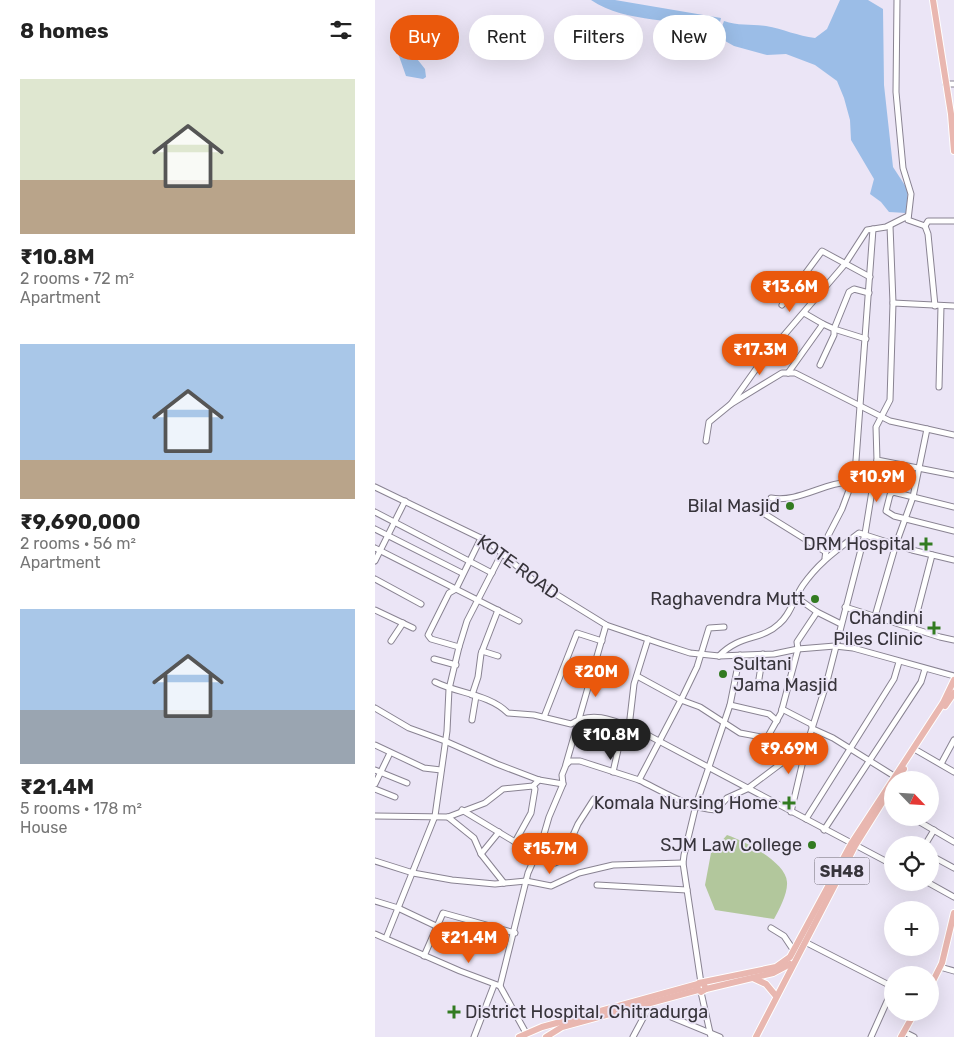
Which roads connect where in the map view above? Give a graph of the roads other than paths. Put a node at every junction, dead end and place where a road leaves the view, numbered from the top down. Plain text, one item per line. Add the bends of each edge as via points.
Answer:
1 (897, 0) edge
2 (933, 0) edge
3 (946, 84) junction
4 (954, 84) edge
5 (954, 140) edge
6 (954, 152) edge
7 (908, 216) junction
8 (954, 221) edge
9 (890, 226) junction
10 (925, 226) junction
11 (873, 229) junction
12 (845, 264) junction
13 (870, 277) junction
14 (869, 293) junction
15 (893, 303) junction
16 (782, 306) dead end
17 (938, 306) junction
18 (954, 306) edge
19 (804, 313) junction
20 (823, 324) junction
21 (834, 329) junction
22 (866, 339) junction
23 (820, 365) dead end
24 (788, 373) junction
25 (939, 387) dead end
26 (731, 404) junction
27 (860, 405) junction
28 (881, 416) junction
29 (927, 429) junction
30 (954, 435) edge
31 (706, 441) dead end
32 (877, 460) junction
33 (918, 468) junction
34 (954, 474) edge
35 (854, 482) junction
36 (375, 487) edge
37 (913, 497) junction
38 (771, 498) dead end
39 (405, 501) junction
40 (954, 507) edge
41 (375, 512) edge
42 (763, 513) dead end
43 (905, 518) junction
44 (395, 522) junction
45 (375, 529) edge
46 (954, 531) edge
47 (865, 534) junction
48 (388, 536) junction
49 (481, 538) junction
50 (896, 544) junction
51 (378, 550) edge
52 (826, 552) junction
53 (502, 554) junction
54 (932, 555) junction
55 (825, 558) junction
56 (470, 560) junction
57 (954, 560) edge
58 (375, 561) edge
59 (462, 573) junction
60 (492, 573) junction
61 (375, 579) edge
62 (456, 589) junction
63 (796, 597) junction
64 (479, 601) junction
65 (421, 604) dead end
66 (845, 607) junction
67 (375, 610) edge
68 (498, 610) junction
69 (817, 612) junction
70 (875, 616) junction
71 (519, 621) dead end
72 (403, 623) junction
73 (841, 624) junction
74 (606, 625) junction
75 (724, 627) dead end
76 (413, 628) dead end
77 (913, 628) junction
78 (648, 639) junction
79 (954, 640) edge
80 (391, 641) dead end
81 (602, 641) junction
82 (835, 646) junction
83 (459, 647) junction
84 (798, 649) junction
85 (482, 650) junction
86 (702, 654) junction
87 (763, 654) junction
88 (740, 655) junction
89 (498, 656) dead end
90 (719, 656) junction
91 (434, 659) dead end
92 (899, 662) junction
93 (456, 665) junction
94 (925, 669) junction
95 (637, 676) junction
96 (954, 677) edge
97 (435, 682) dead end
98 (758, 686) dead end
99 (449, 689) junction
100 (954, 693) edge
101 (474, 696) junction
102 (681, 700) junction
103 (730, 705) junction
104 (375, 708) edge
105 (782, 709) junction
106 (544, 717) junction
107 (580, 718) junction
108 (472, 720) dead end
109 (724, 721) junction
110 (777, 721) junction
111 (629, 727) junction
112 (813, 728) junction
113 (767, 738) junction
114 (954, 740) edge
115 (445, 741) junction
116 (660, 742) junction
117 (807, 744) junction
118 (375, 745) edge
119 (850, 748) junction
120 (916, 750) junction
121 (390, 753) junction
122 (794, 755) junction
123 (870, 760) junction
124 (941, 764) junction
125 (565, 765) junction
126 (708, 768) junction
127 (441, 770) junction
128 (885, 771) edge
129 (899, 771) edge
130 (900, 771) edge
131 (378, 772) edge
132 (613, 772) junction
133 (954, 772) edge
134 (539, 780) junction
135 (639, 780) junction
136 (407, 783) dead end
137 (375, 784) edge
138 (563, 784) junction
139 (533, 786) junction
140 (375, 789) edge
141 (747, 789) junction
142 (884, 796) edge
143 (395, 797) dead end
144 (884, 799) edge
145 (594, 800) dead end
146 (696, 805) junction
147 (462, 810) junction
148 (791, 812) junction
149 (375, 816) edge
150 (435, 816) junction
151 (448, 817) junction
152 (806, 819) junction
153 (927, 826) edge
154 (824, 830) junction
155 (934, 830) junction
156 (499, 832) junction
157 (930, 836) edge
158 (515, 842) junction
159 (954, 842) edge
160 (853, 845) junction
161 (481, 854) junction
162 (537, 855) junction
163 (884, 860) edge
164 (939, 860) edge
165 (375, 861) edge
166 (683, 863) junction
167 (954, 868) edge
168 (413, 872) junction
169 (526, 881) junction
170 (504, 883) junction
171 (597, 886) dead end
172 (939, 889) edge
173 (687, 890) junction
174 (954, 897) edge
175 (375, 901) edge
176 (398, 908) junction
177 (954, 913) edge
178 (436, 926) junction
179 (771, 928) dead end
180 (515, 933) junction
181 (375, 934) edge
182 (386, 938) junction
183 (805, 942) junction
184 (794, 955) junction
185 (424, 956) junction
186 (940, 967) joint
187 (954, 972) edge
188 (753, 978) junction
189 (884, 982) edge
190 (497, 986) junction
191 (701, 987) junction
192 (776, 996) junction
193 (644, 1004) junction
194 (884, 1007) edge
195 (910, 1021) edge
196 (547, 1026) junction
197 (903, 1034) edge
198 (710, 1035) edge
199 (521, 1036) edge
200 (548, 1036) edge
201 (474, 1037) edge
202 (633, 1037) edge
203 (720, 1037) edge
204 (756, 1037) edge
205 (871, 1037) edge
206 (915, 1037) edge

1 - 7 street via 896,92 903,168 911,194
2 - 3 main road
3 - 4 street
3 - 5 main road
5 - 6 main road
7 - 9 street
7 - 10 street via 908,220
8 - 10 street via 928,221
9 - 11 street
9 - 15 street
10 - 17 street
11 - 12 street via 867,230
11 - 13 street
12 - 13 street
12 - 16 street via 822,251
12 - 19 street
13 - 14 street
14 - 21 street via 854,289 849,292
14 - 22 street
15 - 17 street
15 - 28 street via 890,400
17 - 18 street
17 - 25 street
19 - 20 street
19 - 26 street via 761,362
20 - 21 street
20 - 24 street
21 - 22 street
21 - 23 street
22 - 27 street
24 - 26 street via 782,373
24 - 27 street via 795,372
26 - 31 street via 709,422
27 - 28 street
27 - 35 street
28 - 29 street
28 - 32 street via 876,427
29 - 30 street
29 - 33 street
32 - 33 street
32 - 47 street
33 - 34 street
33 - 37 street
35 - 38 street via 842,482 793,498
35 - 52 street via 828,536
36 - 39 street, KOTE ROAD
37 - 40 street
37 - 43 street
37 - 43 street via 895,492 890,494 887,513
39 - 44 street
39 - 49 street, KOTE ROAD
41 - 44 street
42 - 52 street
43 - 46 street
43 - 50 street
44 - 48 street
44 - 56 street
45 - 48 street
47 - 50 street
47 - 55 street via 859,534
47 - 66 street
48 - 51 street
48 - 59 street
49 - 53 street, KOTE ROAD
49 - 56 street
50 - 54 street
50 - 70 street
51 - 58 street
51 - 62 street
52 - 55 street
53 - 60 street
53 - 74 street, KOTE ROAD via 533,580
54 - 57 street
54 - 77 street
55 - 63 street
56 - 59 street
56 - 60 street
59 - 62 street
60 - 64 street
61 - 65 street
62 - 64 street
62 - 83 street via 449,593 428,635 431,639
63 - 69 street
63 - 90 street via 778,625 765,633 739,640
64 - 68 street
64 - 83 street via 467,621
66 - 70 street
66 - 73 street
67 - 72 street
68 - 71 street
68 - 85 street
69 - 73 street
69 - 84 street via 797,642
70 - 77 street
72 - 76 street
72 - 80 street
73 - 82 street
74 - 78 street, KOTE ROAD
74 - 81 street
75 - 86 street via 709,628
77 - 79 street
78 - 86 street, KOTE ROAD
78 - 95 street
81 - 106 street via 577,633
81 - 107 street
82 - 84 street, KOTE ROAD
82 - 92 street, KOTE ROAD via 872,652
82 - 112 street
83 - 93 street
84 - 87 street, KOTE ROAD
84 - 105 street
85 - 89 street
85 - 101 street
86 - 90 street, KOTE ROAD
86 - 102 street
87 - 88 street, KOTE ROAD
87 - 98 street
88 - 90 street, KOTE ROAD
88 - 103 street
91 - 93 street
92 - 94 street, KOTE ROAD
92 - 119 street via 894,679
93 - 99 street
94 - 96 street, KOTE ROAD
94 - 123 street via 921,682
95 - 102 street
95 - 111 street
96 - 129 main road, SH48 via 943,703
97 - 99 street
99 - 101 street
99 - 115 street
100 - 120 main road, SH48
101 - 106 street via 487,698 508,713
101 - 108 street
102 - 109 street
102 - 116 street
103 - 109 street
103 - 110 street via 769,714
104 - 115 street via 409,728
105 - 110 street
105 - 112 street
106 - 107 street via 571,724
107 - 111 street via 604,718
107 - 125 street
109 - 113 street via 740,732
109 - 126 street
110 - 113 street
111 - 116 street
111 - 132 street via 618,750
112 - 117 street
112 - 119 street
113 - 122 street
114 - 124 street
115 - 127 street
115 - 134 street
116 - 126 street
116 - 135 street
117 - 122 street
117 - 148 street
118 - 121 street
119 - 123 street
119 - 152 street
120 - 124 street
120 - 130 main road, SH48
121 - 127 street via 424,768
121 - 131 street
122 - 141 street
123 - 128 street
123 - 154 street
124 - 133 street
125 - 132 street via 580,761
125 - 138 street
126 - 141 street
126 - 146 street
127 - 150 street
131 - 136 street
131 - 137 street
132 - 135 street
134 - 138 street
134 - 139 street
135 - 146 street
138 - 162 street
139 - 147 street via 503,789 485,803
139 - 158 street via 531,813
140 - 143 street
141 - 146 street via 727,798 716,810
141 - 148 street
142 - 160 main road, SH48
144 - 160 main road, SH48
145 - 162 street via 578,824 562,860 555,862
146 - 166 street
147 - 151 street
147 - 156 street
148 - 152 street
149 - 150 street
150 - 151 street
150 - 168 street
151 - 161 street via 474,838
152 - 154 street
153 - 155 street
154 - 160 street
155 - 157 street
155 - 159 street
156 - 158 street
156 - 161 street
158 - 162 street
160 - 163 street
160 - 183 main road, SH48
160 - 184 main road, SH48
161 - 170 street
162 - 169 street
164 - 167 street
165 - 168 street
166 - 169 street via 613,865 579,873 551,886
166 - 173 street
168 - 170 street via 452,880
168 - 176 street
169 - 170 street
169 - 180 street
171 - 173 street
172 - 174 street
173 - 191 street
175 - 176 street
176 - 178 street
176 - 182 street
177 - 186 main road
178 - 180 street via 443,913
178 - 185 street
179 - 184 street via 784,936
180 - 190 street
181 - 182 street
182 - 185 street
183 - 184 main road, SH48
183 - 189 street
184 - 188 main road, SH48 via 781,971
184 - 191 main road, SH48 via 776,967
184 - 192 main road
185 - 190 street
186 - 187 street
188 - 191 main road, SH48
188 - 192 main road via 769,987
190 - 199 street via 509,999
190 - 201 street
191 - 193 main road, SH48
191 - 198 street
192 - 204 main road
193 - 196 main road, SH48
193 - 198 street
193 - 200 main road, SH48 via 562,1027
193 - 202 street
194 - 205 street
195 - 197 main road
196 - 199 main road, SH48
196 - 200 main road, SH48 via 551,1030
197 - 206 street
198 - 203 street

